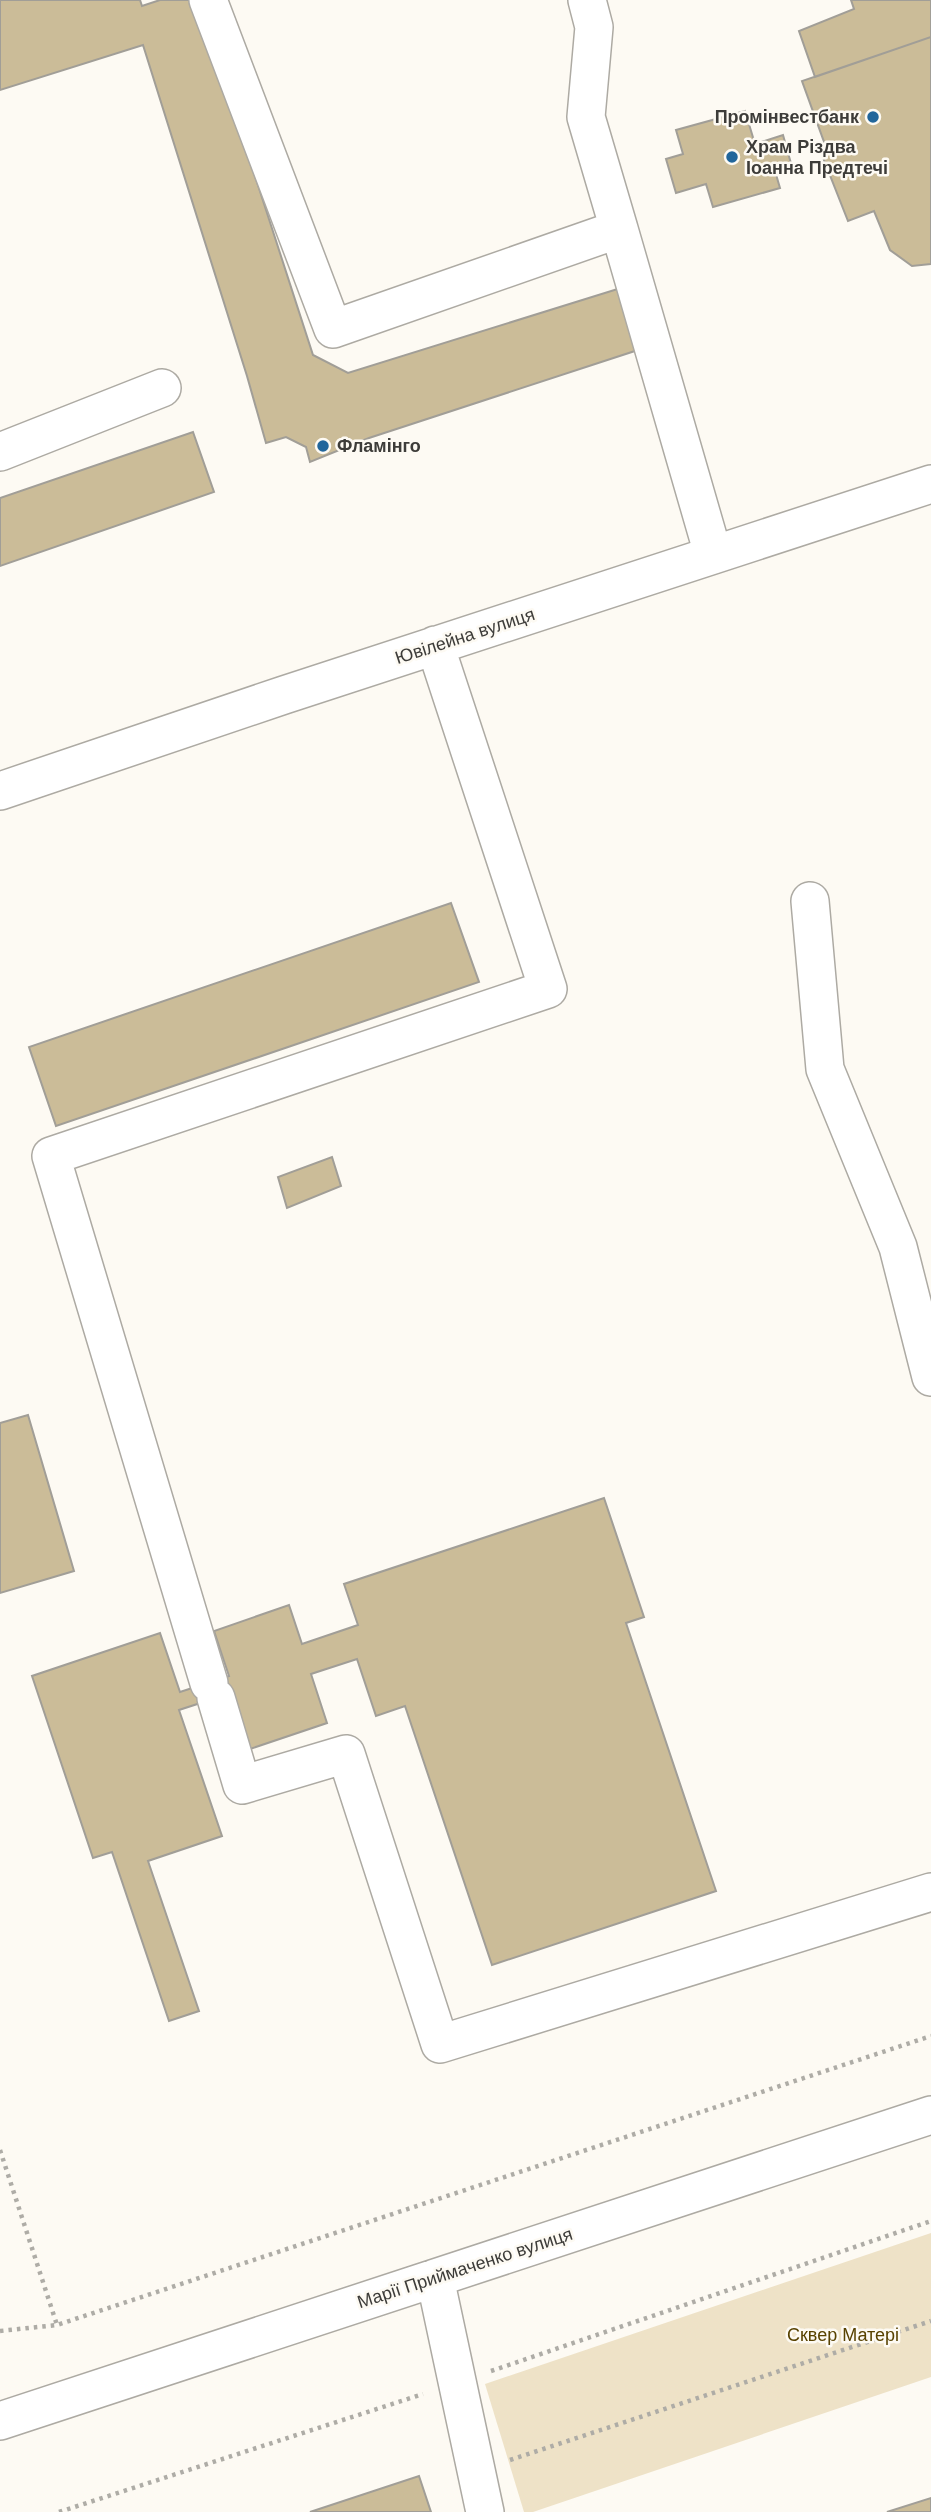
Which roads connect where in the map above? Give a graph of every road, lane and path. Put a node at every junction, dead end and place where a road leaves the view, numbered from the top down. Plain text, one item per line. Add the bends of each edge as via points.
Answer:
1 (208, 0) edge
2 (587, 0) edge
3 (620, 229) junction
4 (162, 388) dead end
5 (0, 452) edge
6 (931, 484) edge
7 (713, 554) junction
8 (435, 645) junction
9 (0, 791) edge
10 (810, 901) dead end
11 (931, 1377) edge
12 (931, 1892) edge
13 (931, 2035) edge
14 (931, 2115) edge
15 (0, 2150) edge
16 (435, 2278) junction
17 (931, 2321) edge
18 (57, 2325) junction
19 (0, 2331) edge
20 (0, 2421) edge
21 (476, 2471) junction
22 (485, 2512) edge

1 - 3 street via 334,329
2 - 3 street via 594,27 586,117
3 - 7 street
4 - 5 street
6 - 7 street, Ювілейна вулиця
7 - 8 street, Ювілейна вулиця
8 - 9 street, Ювілейна вулиця
8 - 12 street via 548,989 51,1156 242,1785 346,1754 440,2044
10 - 11 street via 825,1069 898,1247
13 - 18 path
14 - 16 street, Марії Приймаченко вулиця
15 - 18 path
16 - 20 street, Марії Приймаченко вулиця
16 - 21 street
17 - 21 path
18 - 19 path
21 - 22 street

